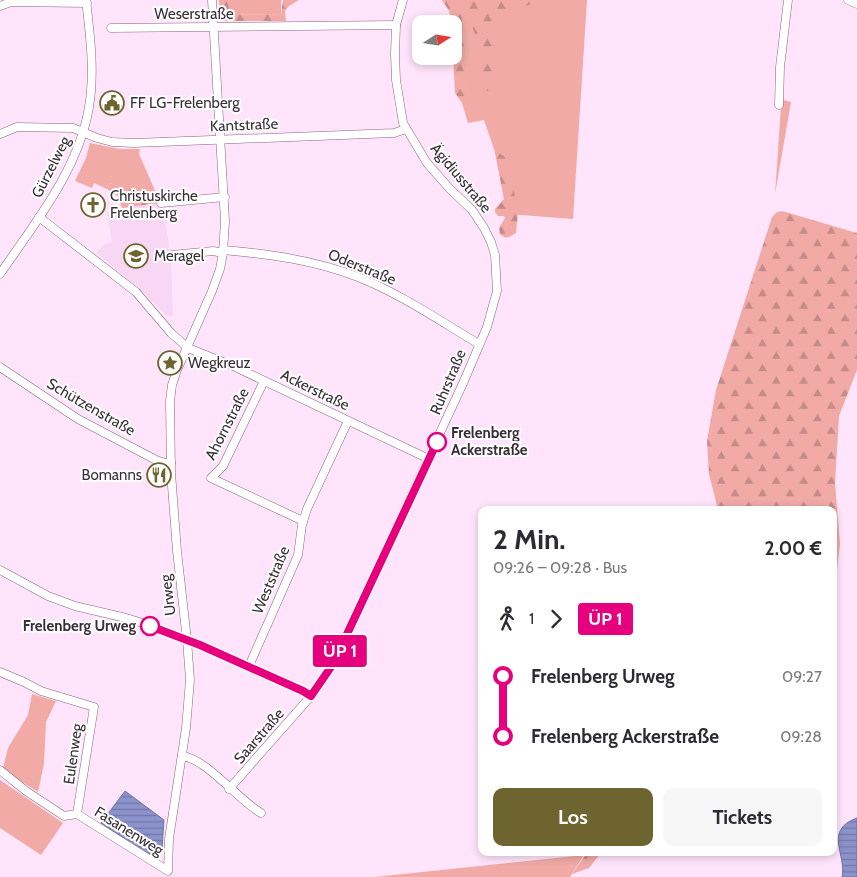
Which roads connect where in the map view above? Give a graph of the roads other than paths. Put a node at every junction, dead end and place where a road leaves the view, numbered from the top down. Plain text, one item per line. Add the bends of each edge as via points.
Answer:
1 (212, 0) edge
2 (403, 0) edge
3 (788, 0) edge
4 (848, 0) edge
5 (86, 2) edge
6 (857, 4) edge
7 (0, 6) edge
8 (396, 25) junction
9 (213, 27) junction
10 (111, 28) dead end
11 (779, 105) dead end
12 (406, 129) junction
13 (83, 133) junction
14 (0, 134) edge
15 (221, 139) junction
16 (224, 197) junction
17 (161, 203) dead end
18 (39, 216) junction
19 (223, 251) junction
20 (172, 255) dead end
21 (0, 274) edge
22 (479, 344) junction
23 (188, 348) junction
24 (0, 367) edge
25 (264, 381) junction
26 (348, 421) junction
27 (429, 459) junction
28 (171, 464) junction
29 (303, 521) junction
30 (0, 570) edge
31 (187, 640) junction
32 (248, 666) junction
33 (0, 672) edge
34 (311, 696) junction
35 (182, 756) junction
36 (0, 770) edge
37 (229, 789) junction
38 (260, 813) dead end
39 (77, 814) junction
40 (168, 872) joint

1 - 9 street, Urweg
2 - 8 street, Ägidiusstraße
3 - 11 street
4 - 6 street
5 - 7 street via 11,2
5 - 13 street, Gürzelweg via 92,71
8 - 9 street, Weserstraße
8 - 12 street, Ägidiusstraße via 395,78
9 - 10 street, Weserstraße
9 - 15 street, Urweg
12 - 15 street, Kantstraße via 394,133
12 - 22 street, Ägidiusstraße via 422,157 472,210 491,242 497,291
13 - 14 street, Kantstraße via 73,128 17,127
13 - 15 street, Kantstraße via 123,143
13 - 18 street, Gürzelweg via 77,151
15 - 16 street, Urweg
16 - 17 street
16 - 19 street, Urweg
18 - 21 street, Gürzelweg
18 - 23 street, Ackerstraße via 136,292
19 - 20 street, Oderstraße
19 - 22 street, Oderstraße via 296,259 356,276 387,290
19 - 23 street, Urweg via 212,291
22 - 27 street, Ruhrstraße
23 - 25 street, Ackerstraße
23 - 28 street, Urweg via 172,385
24 - 28 street, Schützenstraße via 83,422 156,460
25 - 26 street, Ackerstraße
25 - 29 street, Ahornstraße via 223,466 211,478
26 - 27 street, Ackerstraße
26 - 29 street, Weststraße
27 - 34 street, Saarstraße via 333,664
28 - 31 street, Urweg
29 - 32 street, Weststraße via 298,554
30 - 31 street via 31,588 75,606 126,618
31 - 32 street
31 - 35 street, Urweg via 190,683
32 - 34 street
33 - 39 street, Eulenweg via 41,691 94,707
34 - 37 street, Saarstraße
35 - 37 street via 190,757 206,768
35 - 40 street, Urweg via 169,839
36 - 39 street, Fasanenweg via 64,816
37 - 38 street
39 - 40 street, Fasanenweg

